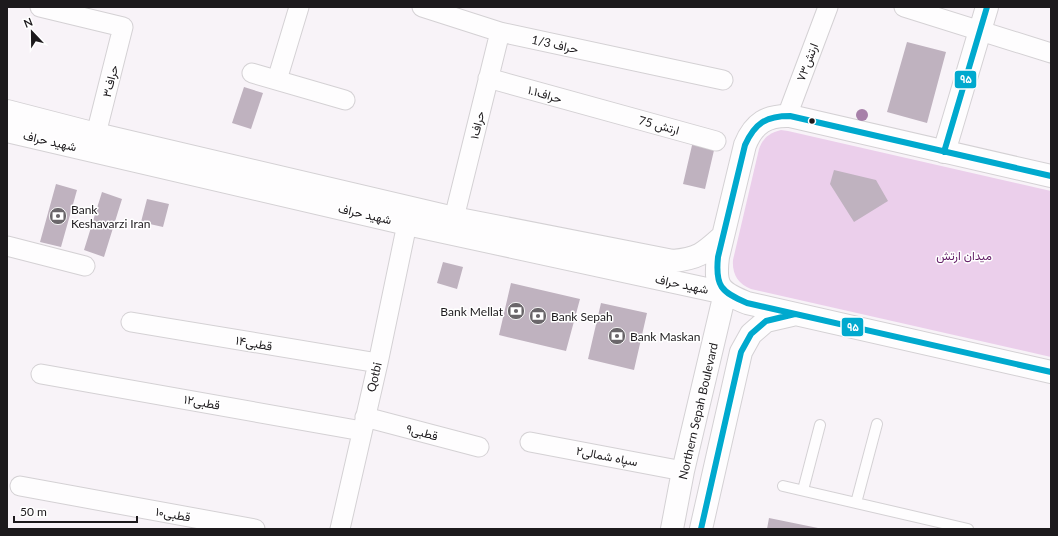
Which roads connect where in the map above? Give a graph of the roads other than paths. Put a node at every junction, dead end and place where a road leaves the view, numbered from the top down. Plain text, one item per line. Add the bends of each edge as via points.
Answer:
1 (40, 7) edge
2 (299, 7) edge
3 (422, 7) edge
4 (828, 7) edge
5 (904, 7) edge
6 (987, 7) edge
7 (980, 30) junction
8 (500, 32) junction
9 (1051, 53) edge
10 (252, 72) dead end
11 (488, 78) junction
12 (277, 80) junction
13 (723, 80) dead end
14 (345, 100) dead end
15 (602, 109) joint
16 (7, 111) edge
17 (787, 116) junction
18 (7, 131) edge
19 (96, 134) junction
20 (716, 141) dead end
21 (944, 152) junction
22 (1051, 176) edge
23 (454, 218) junction
24 (407, 224) junction
25 (723, 236) junction
26 (7, 246) edge
27 (606, 257) junction
28 (85, 266) dead end
29 (725, 293) junction
30 (795, 314) junction
31 (131, 322) dead end
32 (713, 346) junction
33 (741, 352) junction
34 (378, 363) junction
35 (1051, 372) edge
36 (41, 374) dead end
37 (364, 424) junction
38 (878, 424) dead end
39 (820, 425) dead end
40 (530, 442) dead end
41 (479, 447) dead end
42 (683, 471) junction
43 (20, 486) dead end
44 (782, 486) dead end
45 (803, 490) junction
46 (856, 503) junction
47 (255, 529) edge
48 (340, 529) edge
49 (672, 529) edge
50 (701, 529) edge
51 (968, 529) edge

1 - 19 street, ۳حراف via 123,27
2 - 12 street
3 - 8 street, 1/3 حراف
4 - 17 street, ارتش۷۳
5 - 7 street
6 - 7 main road
7 - 9 street
7 - 21 main road
8 - 11 street, حراف۱
8 - 13 street, 1/3 حراف
10 - 12 street
11 - 15 street, حراف۱.۱
11 - 23 street, حراف۱
12 - 14 street
15 - 20 street, 75 ارتش
16 - 19 main road
17 - 21 main road
17 - 25 main road via 767,119 757,125 749,135 744,145
18 - 24 main road, شهید حراف
19 - 23 main road
21 - 22 main road
23 - 27 main road
24 - 27 main road, شهید حراف
24 - 34 street, Qotbi
25 - 27 main road via 705,252 691,259 673,261
25 - 29 main road via 717,270 718,283
26 - 28 street
27 - 29 main road, شهید حراف
29 - 30 main road, شهید حراف via 747,303
29 - 32 main road, Northern Sepah Boulevard
30 - 33 main road via 766,321 751,334
30 - 35 main road, شهید حراف
31 - 34 street, قطبی۱۴
32 - 33 main road via 730,339
32 - 42 main road, Northern Sepah Boulevard
33 - 50 main road
34 - 37 street, Qotbi
36 - 37 street, قطبی۱۲
37 - 41 street, قطبی۹
37 - 48 street, Qotbi
38 - 46 lane
39 - 45 lane
40 - 42 street, سپاه شمالی۲
42 - 49 main road, Northern Sepah Boulevard
43 - 47 street, قطبی۱۰
44 - 45 lane
45 - 46 lane
46 - 51 lane

